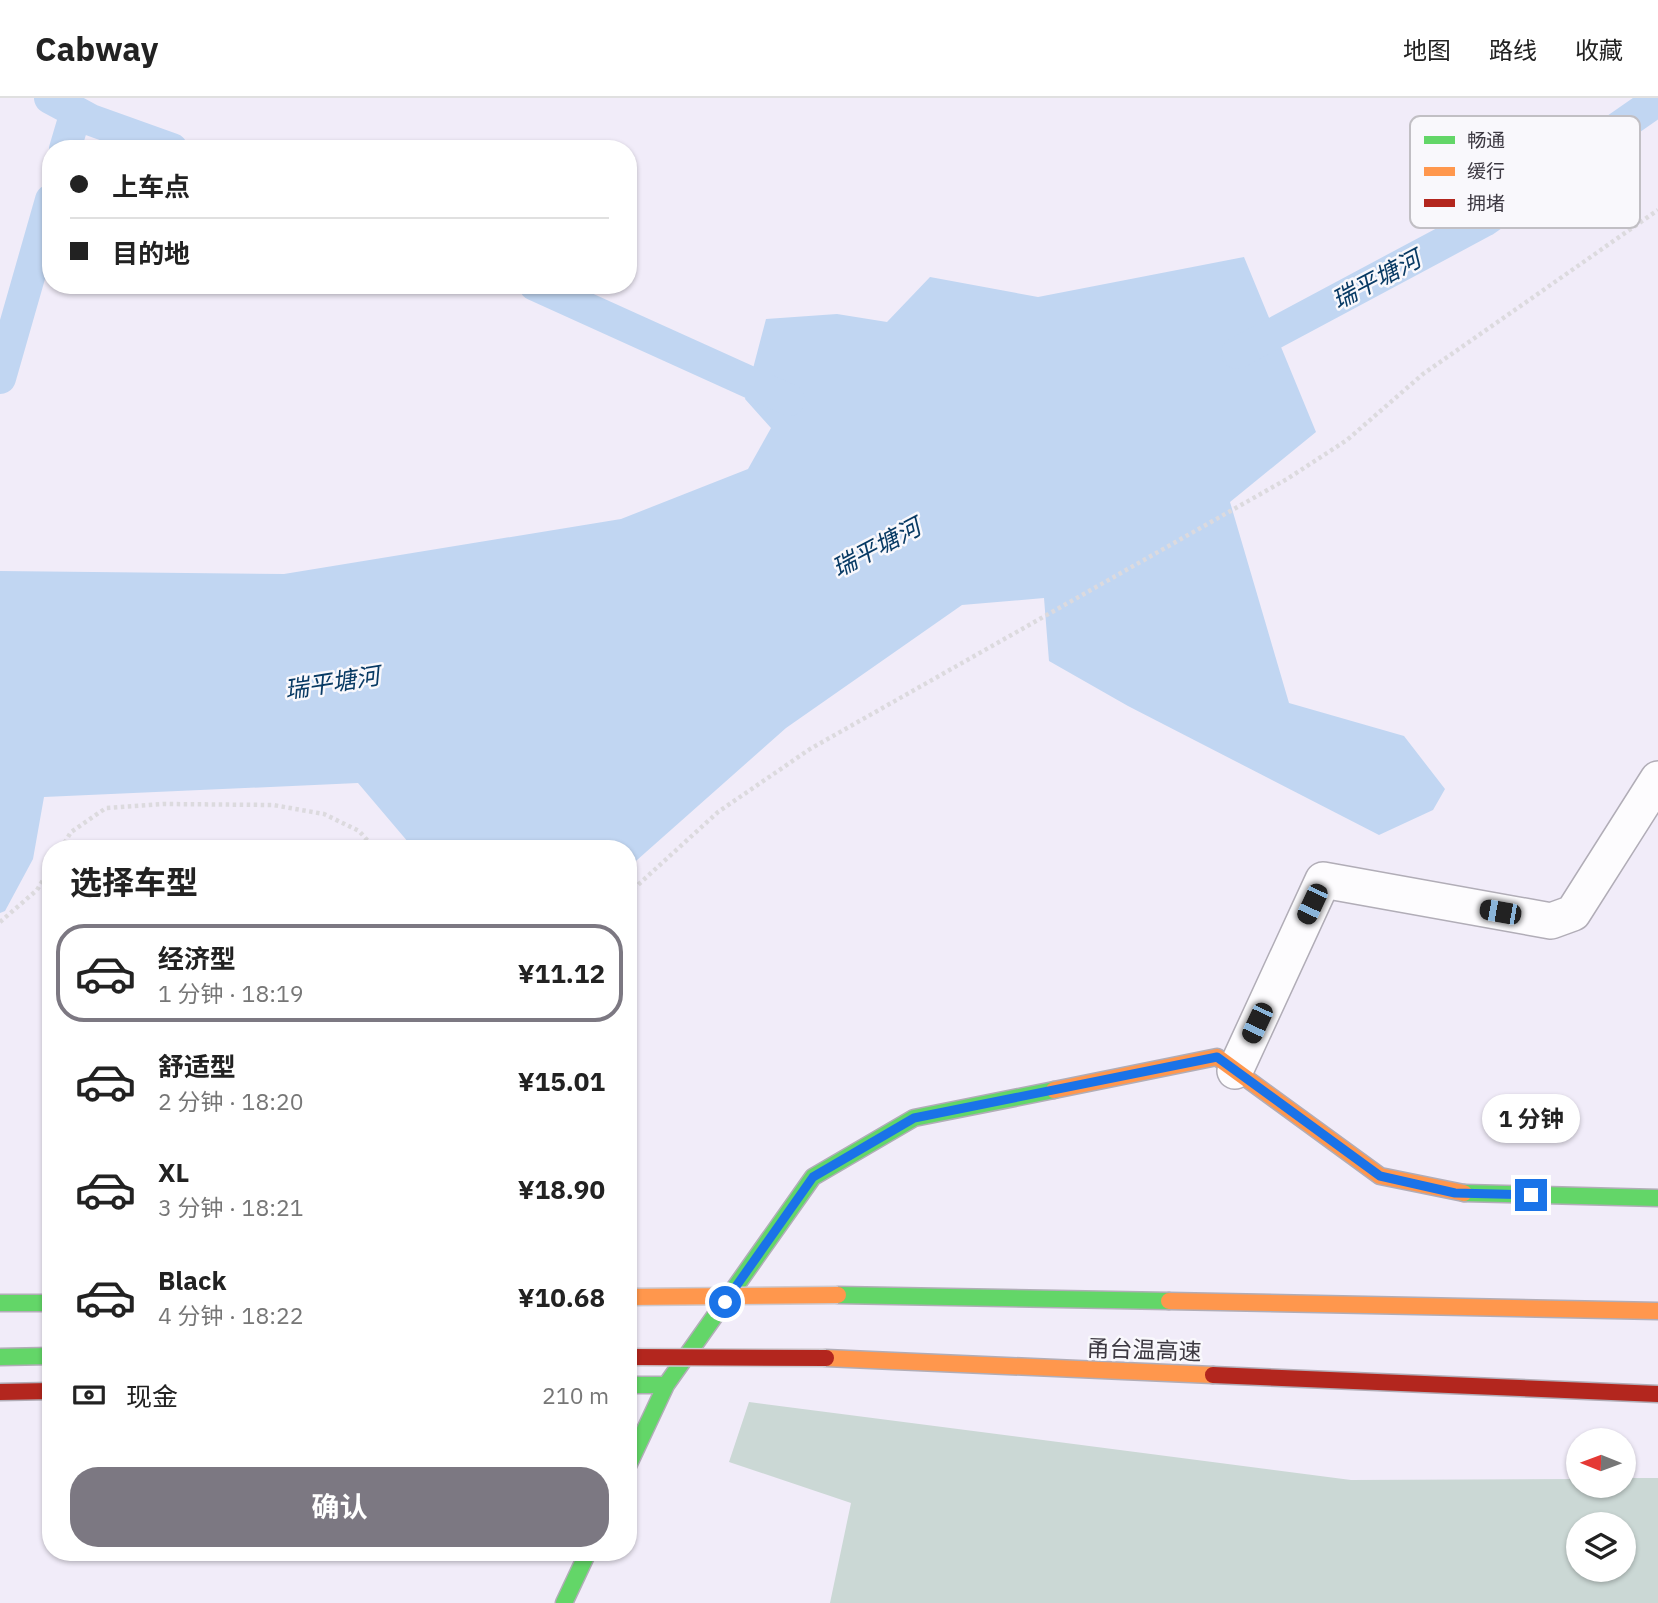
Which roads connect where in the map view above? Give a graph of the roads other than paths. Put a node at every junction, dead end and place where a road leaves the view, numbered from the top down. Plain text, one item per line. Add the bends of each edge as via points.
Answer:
1 (1658, 779) edge
2 (1236, 1071) junction
3 (1658, 1198) edge
4 (637, 1297) edge
5 (0, 1303) edge
6 (42, 1303) edge
7 (1658, 1311) edge
8 (42, 1356) edge
9 (0, 1357) edge
10 (637, 1357) edge
11 (637, 1385) edge
12 (666, 1385) junction
13 (42, 1391) edge
14 (0, 1392) edge
15 (1658, 1394) edge
16 (637, 1447) edge
17 (584, 1561) edge
18 (564, 1603) edge

1 - 2 street via 1573,913 1551,921 1323,880
2 - 3 main road via 1380,1176 1455,1193
2 - 12 main road via 1217,1057 914,1118 813,1177
4 - 7 main road, 甬台温高速, bridge via 838,1295
5 - 6 main road
8 - 9 main road
10 - 15 main road, 甬台温高速, bridge via 826,1358
11 - 12 main road
12 - 16 main road
13 - 14 main road
17 - 18 main road

